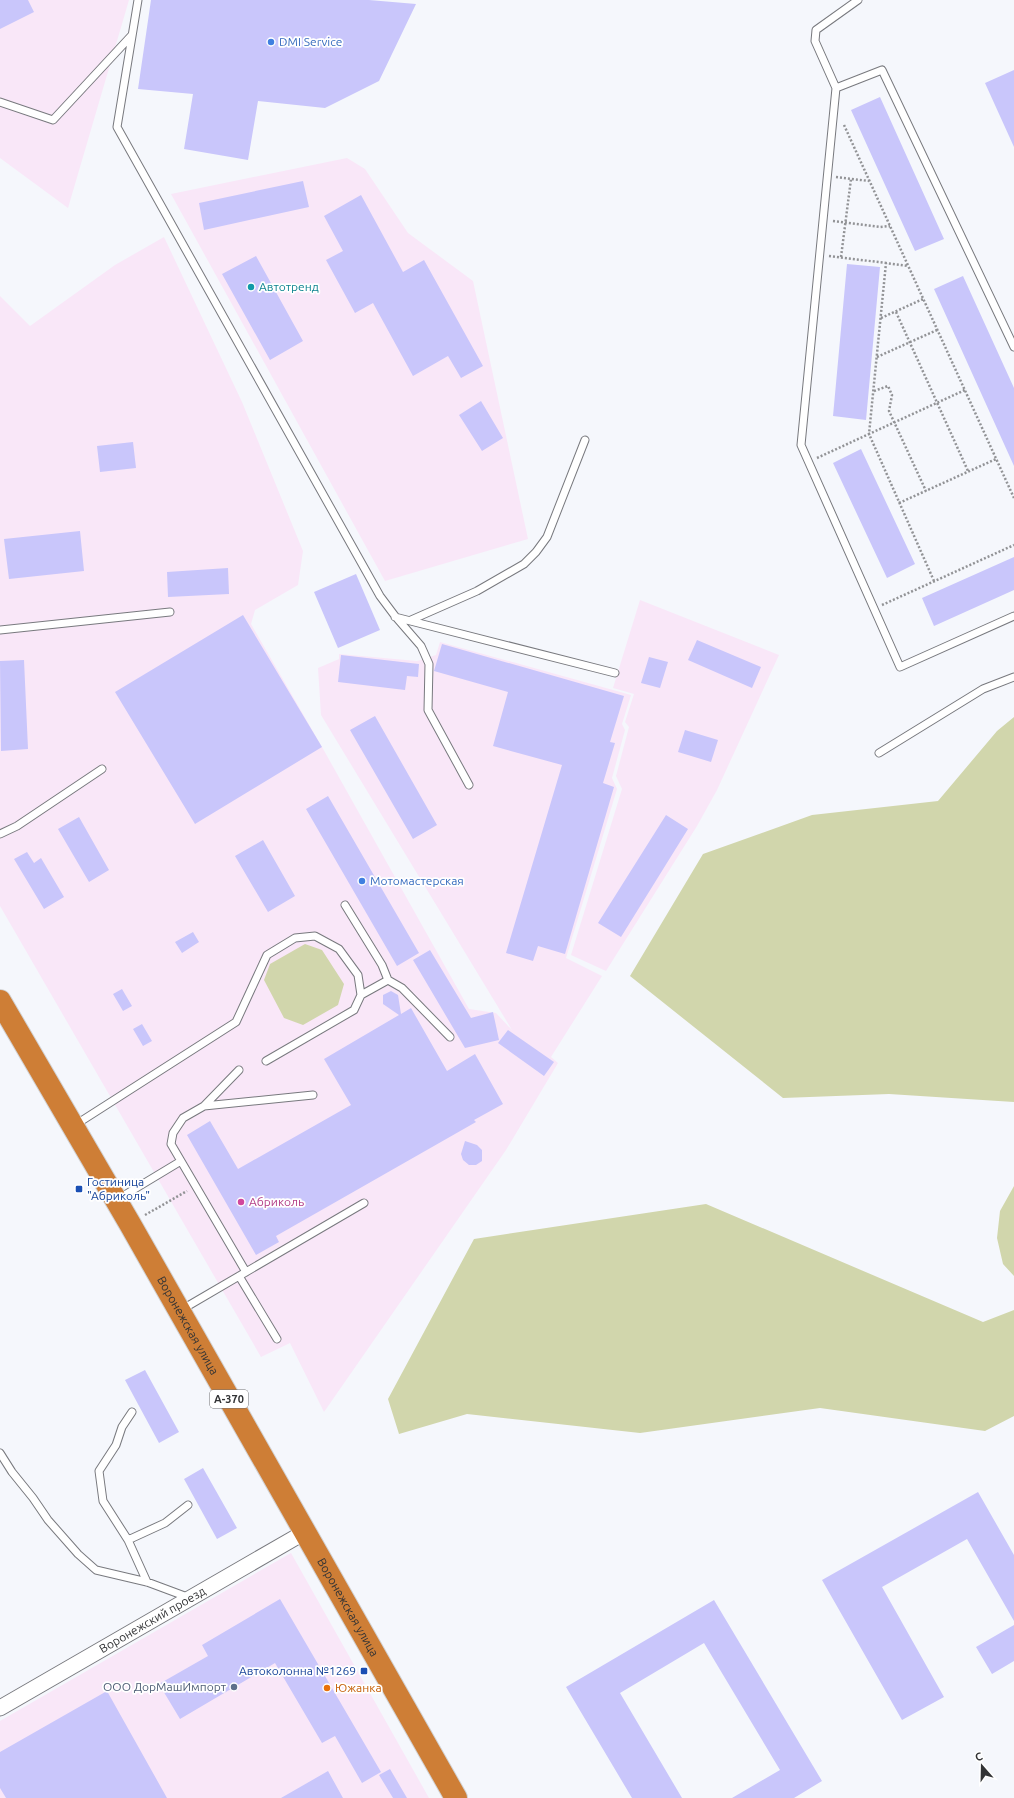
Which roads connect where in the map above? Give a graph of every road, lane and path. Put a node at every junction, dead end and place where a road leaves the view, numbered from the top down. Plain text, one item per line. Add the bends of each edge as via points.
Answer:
1 (138, 0) edge
2 (858, 0) edge
3 (132, 35) junction
4 (836, 88) junction
5 (0, 102) edge
6 (834, 104) junction
7 (828, 176) junction
8 (851, 178) junction
9 (869, 181) junction
10 (823, 220) junction
11 (845, 223) junction
12 (890, 226) junction
13 (820, 254) junction
14 (841, 257) junction
15 (886, 263) junction
16 (908, 266) junction
17 (923, 299) junction
18 (896, 312) junction
19 (881, 319) junction
20 (937, 330) junction
21 (910, 342) junction
22 (1014, 347) edge
23 (877, 357) junction
24 (965, 390) junction
25 (874, 391) junction
26 (937, 403) junction
27 (895, 422) junction
28 (869, 434) junction
29 (585, 440) dead end
30 (996, 459) dead end
31 (808, 462) junction
32 (968, 471) junction
33 (926, 491) junction
34 (1014, 498) edge
35 (899, 503) junction
36 (1014, 545) edge
37 (934, 581) junction
38 (874, 608) junction
39 (170, 612) dead end
40 (395, 616) junction
41 (1014, 616) edge
42 (411, 620) junction
43 (0, 630) edge
44 (615, 674) dead end
45 (1014, 677) edge
46 (879, 753) dead end
47 (102, 770) dead end
48 (470, 785) dead end
49 (0, 834) edge
50 (345, 905) dead end
51 (388, 980) junction
52 (361, 995) junction
53 (1, 1003) edge
54 (450, 1037) dead end
55 (266, 1061) dead end
56 (238, 1070) dead end
57 (313, 1095) dead end
58 (204, 1106) junction
59 (73, 1126) junction
60 (182, 1161) junction
61 (196, 1186) junction
62 (116, 1200) junction
63 (364, 1203) dead end
64 (130, 1224) junction
65 (246, 1272) junction
66 (239, 1276) junction
67 (179, 1311) junction
68 (277, 1339) dead end
69 (132, 1412) dead end
70 (0, 1453) edge
71 (188, 1505) dead end
72 (306, 1532) junction
73 (128, 1540) junction
74 (147, 1582) junction
75 (190, 1598) junction
76 (0, 1708) edge
77 (452, 1797) edge

1 - 3 lane
2 - 4 lane via 816,30 815,41
3 - 5 lane via 54,120
3 - 40 lane via 117,127 380,596
4 - 6 lane
4 - 22 lane via 882,70
6 - 7 lane
6 - 9 path
7 - 8 path
7 - 10 lane
8 - 9 path
8 - 11 path
9 - 12 path
10 - 11 path
10 - 13 lane
11 - 12 path
11 - 14 path
12 - 16 path
13 - 14 path
13 - 31 lane via 800,445
14 - 15 path
15 - 16 path
15 - 19 path
16 - 17 path
17 - 18 path
17 - 20 path
18 - 19 path
18 - 21 path
19 - 23 path
20 - 21 path
20 - 24 path
21 - 23 path
21 - 26 path
23 - 25 path
24 - 26 path
24 - 34 path
25 - 27 path via 888,386 892,395 889,411
25 - 28 path
26 - 27 path
26 - 32 path
27 - 28 path
27 - 33 path
28 - 31 path
28 - 35 path
29 - 42 lane via 547,537 536,552 524,564 477,592
30 - 32 path
31 - 38 lane
32 - 33 path
33 - 35 path
35 - 37 path
36 - 37 path
37 - 38 path
38 - 41 lane via 900,667
39 - 43 lane
40 - 42 lane
40 - 48 lane via 421,646 429,664 428,710
42 - 44 lane
45 - 46 lane via 984,688
47 - 49 lane
50 - 51 lane via 382,965
51 - 52 lane
51 - 54 lane via 402,988
52 - 55 lane via 354,1010
52 - 59 lane via 358,975 339,949 315,936 295,938 267,955 236,1022
53 - 59 highway, Воронежская улица / А-370
56 - 58 lane
57 - 58 lane
58 - 60 lane via 183,1118 173,1133 171,1144
59 - 62 highway, Воронежская улица / А-370
60 - 61 lane
60 - 62 lane
61 - 64 path
61 - 65 lane
62 - 64 highway, Воронежская улица / А-370
63 - 65 lane
64 - 67 highway, Воронежская улица / А-370
65 - 66 lane
66 - 67 lane
66 - 68 lane
67 - 72 highway, Воронежская улица / А-370
69 - 73 lane via 99,1472 104,1501
70 - 74 lane via 48,1520 96,1570
71 - 73 lane via 165,1523
72 - 75 street, Воронежский проезд
72 - 77 highway, Воронежская улица / А-370
73 - 74 lane
74 - 75 lane
75 - 76 street, Воронежский проезд

